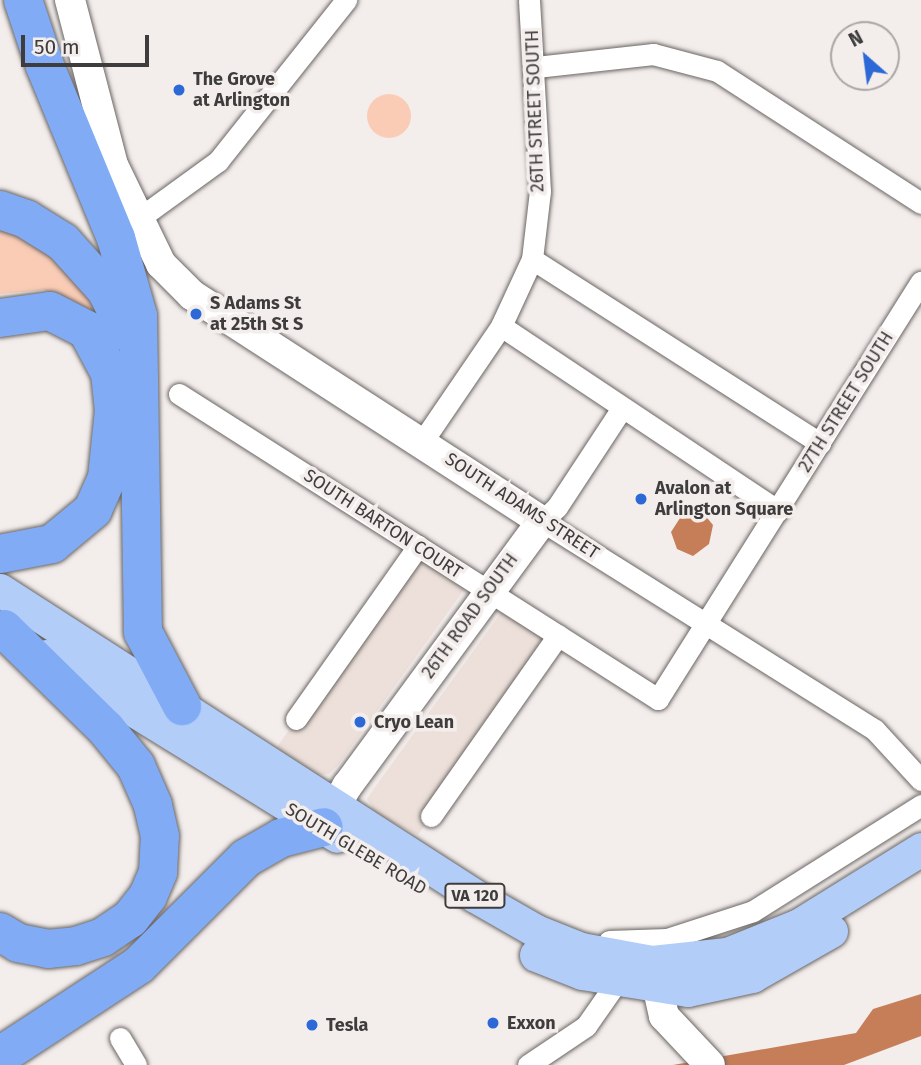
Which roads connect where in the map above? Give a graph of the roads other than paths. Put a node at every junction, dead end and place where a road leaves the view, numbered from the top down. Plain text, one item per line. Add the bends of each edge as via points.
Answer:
1 (23, 0) edge
2 (70, 0) edge
3 (346, 0) edge
4 (529, 0) edge
5 (536, 67) junction
6 (921, 203) edge
7 (0, 210) edge
8 (138, 219) junction
9 (531, 259) junction
10 (921, 282) edge
11 (0, 318) edge
12 (501, 327) junction
13 (142, 392) junction
14 (179, 394) dead end
15 (622, 408) junction
16 (422, 442) junction
17 (820, 443) junction
18 (778, 511) junction
19 (542, 522) junction
20 (418, 546) junction
21 (0, 554) edge
22 (0, 590) edge
23 (489, 591) junction
24 (705, 620) junction
25 (2, 627) edge
26 (558, 635) junction
27 (658, 699) joint
28 (182, 706) junction
29 (296, 719) dead end
30 (921, 780) edge
31 (921, 804) edge
32 (431, 816) dead end
33 (329, 817) junction
34 (921, 849) edge
35 (921, 872) edge
36 (536, 931) junction
37 (0, 933) edge
38 (640, 972) junction
39 (120, 1038) dead end
40 (0, 1056) edge
41 (136, 1065) edge
42 (528, 1065) edge
43 (710, 1065) edge

1 - 13 highway via 124,262 138,316
2 - 8 street, SOUTH ADAMS STREET via 113,165
3 - 8 street via 218,161
4 - 5 street, 26TH STREET SOUTH
5 - 6 street via 653,54 717,71
5 - 9 street, 26TH STREET SOUTH via 540,191
7 - 13 highway via 26,219 63,242 92,271 126,330
8 - 16 street, SOUTH ADAMS STREET via 161,264 192,295
9 - 12 street, 26TH STREET SOUTH
9 - 17 street
10 - 17 street, 27TH STREET SOUTH
11 - 21 highway via 50,311 87,330 110,373 114,410 107,478 93,510 52,544
12 - 15 street
12 - 16 street, 26TH STREET SOUTH
13 - 28 highway via 143,632
14 - 20 street, SOUTH BARTON COURT
15 - 18 street
15 - 19 street, 26TH ROAD SOUTH via 557,507
16 - 19 street, SOUTH ADAMS STREET
17 - 18 street, 27TH STREET SOUTH
18 - 24 street, 27TH STREET SOUTH
19 - 23 street, 26TH ROAD SOUTH
19 - 24 street, SOUTH ADAMS STREET
20 - 23 street, SOUTH BARTON COURT
20 - 29 street
22 - 28 main road, SOUTH GLEBE ROAD / VA 120
23 - 26 street, SOUTH BARTON COURT
23 - 33 street, 26TH ROAD SOUTH
24 - 27 street, 27TH STREET SOUTH
24 - 30 street, SOUTH ADAMS STREET via 875,730
25 - 33 main road, SOUTH GLEBE ROAD / VA 120
25 - 37 highway via 106,729 135,766 153,805 160,835 158,872 148,896 130,919 103,937 76,946 48,948 18,943
26 - 27 street, SOUTH BARTON COURT
26 - 32 street
28 - 33 main road, SOUTH GLEBE ROAD / VA 120
31 - 36 street, SOUTH GLEBE ROAD via 787,892 712,928 626,943
33 - 36 main road, SOUTH GLEBE ROAD / VA 120
33 - 38 main road, SOUTH GLEBE ROAD / VA 120 via 522,948 582,973
33 - 40 highway via 246,858 139,965
34 - 38 main road, SOUTH GLEBE ROAD / VA 120 via 775,937 727,954
35 - 38 main road, SOUTH GLEBE ROAD / VA 120 via 752,976 702,988
36 - 38 main road, SOUTH GLEBE ROAD / VA 120
38 - 42 street via 586,1026
38 - 43 street via 664,1016
39 - 41 street

